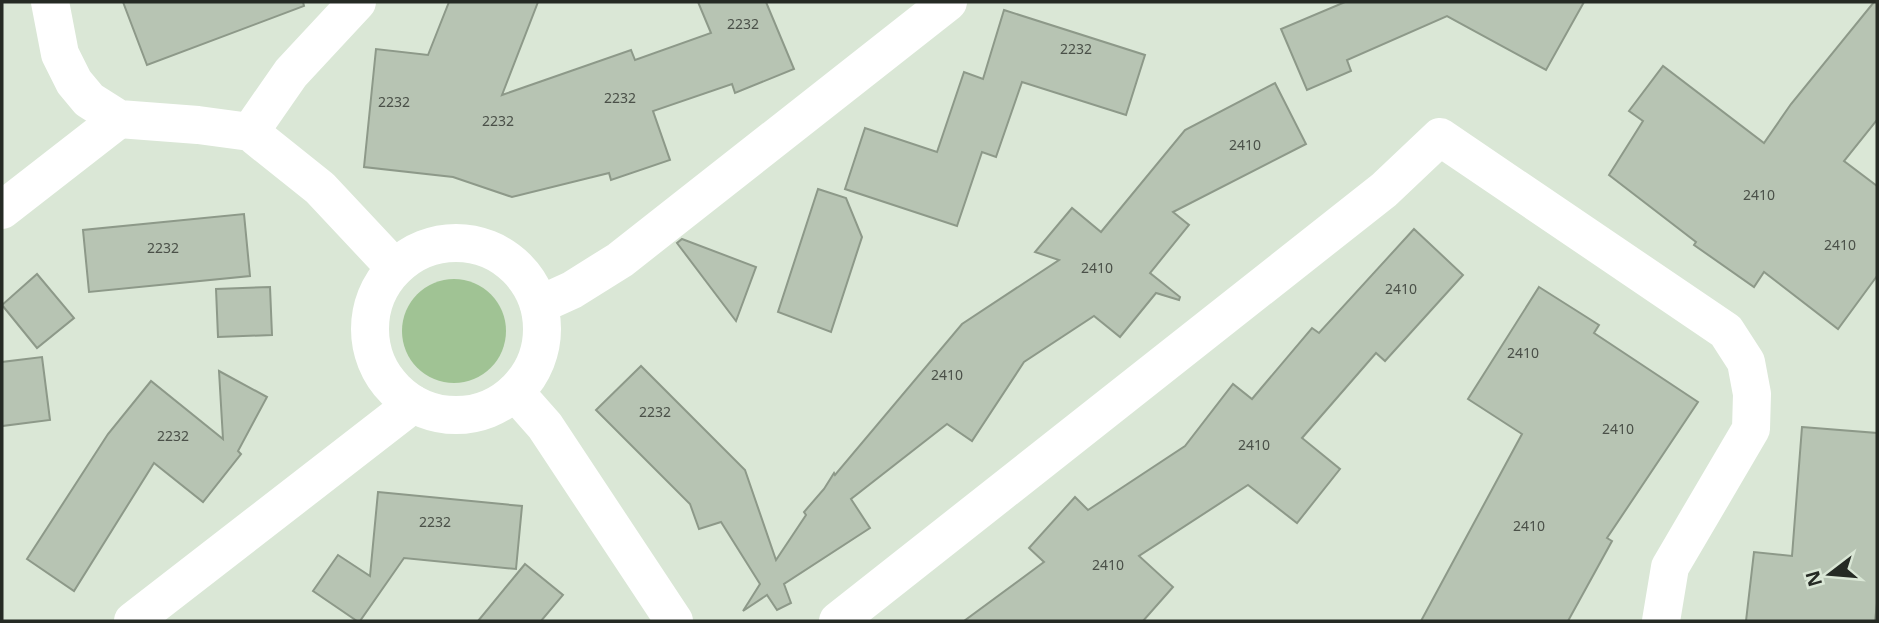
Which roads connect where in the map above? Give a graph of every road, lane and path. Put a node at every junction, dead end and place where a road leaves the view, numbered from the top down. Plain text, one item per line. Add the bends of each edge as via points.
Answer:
1 (50, 2) edge
2 (357, 2) edge
3 (948, 2) edge
4 (119, 119) junction
5 (250, 132) junction
6 (2, 210) edge
7 (395, 268) junction
8 (539, 305) junction
9 (515, 392) junction
10 (413, 404) junction
11 (133, 621) edge
12 (674, 621) edge
13 (838, 621) edge
14 (1661, 621) edge

1 - 4 lane via 60,54 74,82 89,100
2 - 5 lane via 291,73
3 - 8 lane via 620,260
4 - 5 lane
4 - 6 lane
5 - 7 lane via 320,188
7 - 8 lane via 432,246 477,245 516,267
7 - 10 lane via 374,302 371,341 384,378
8 - 9 lane via 539,352 530,374
9 - 10 lane via 492,408 466,415 439,414
9 - 12 lane via 545,426
10 - 11 lane
13 - 14 lane via 1384,190 1440,137 1726,331 1746,362 1752,394 1751,429 1670,567

